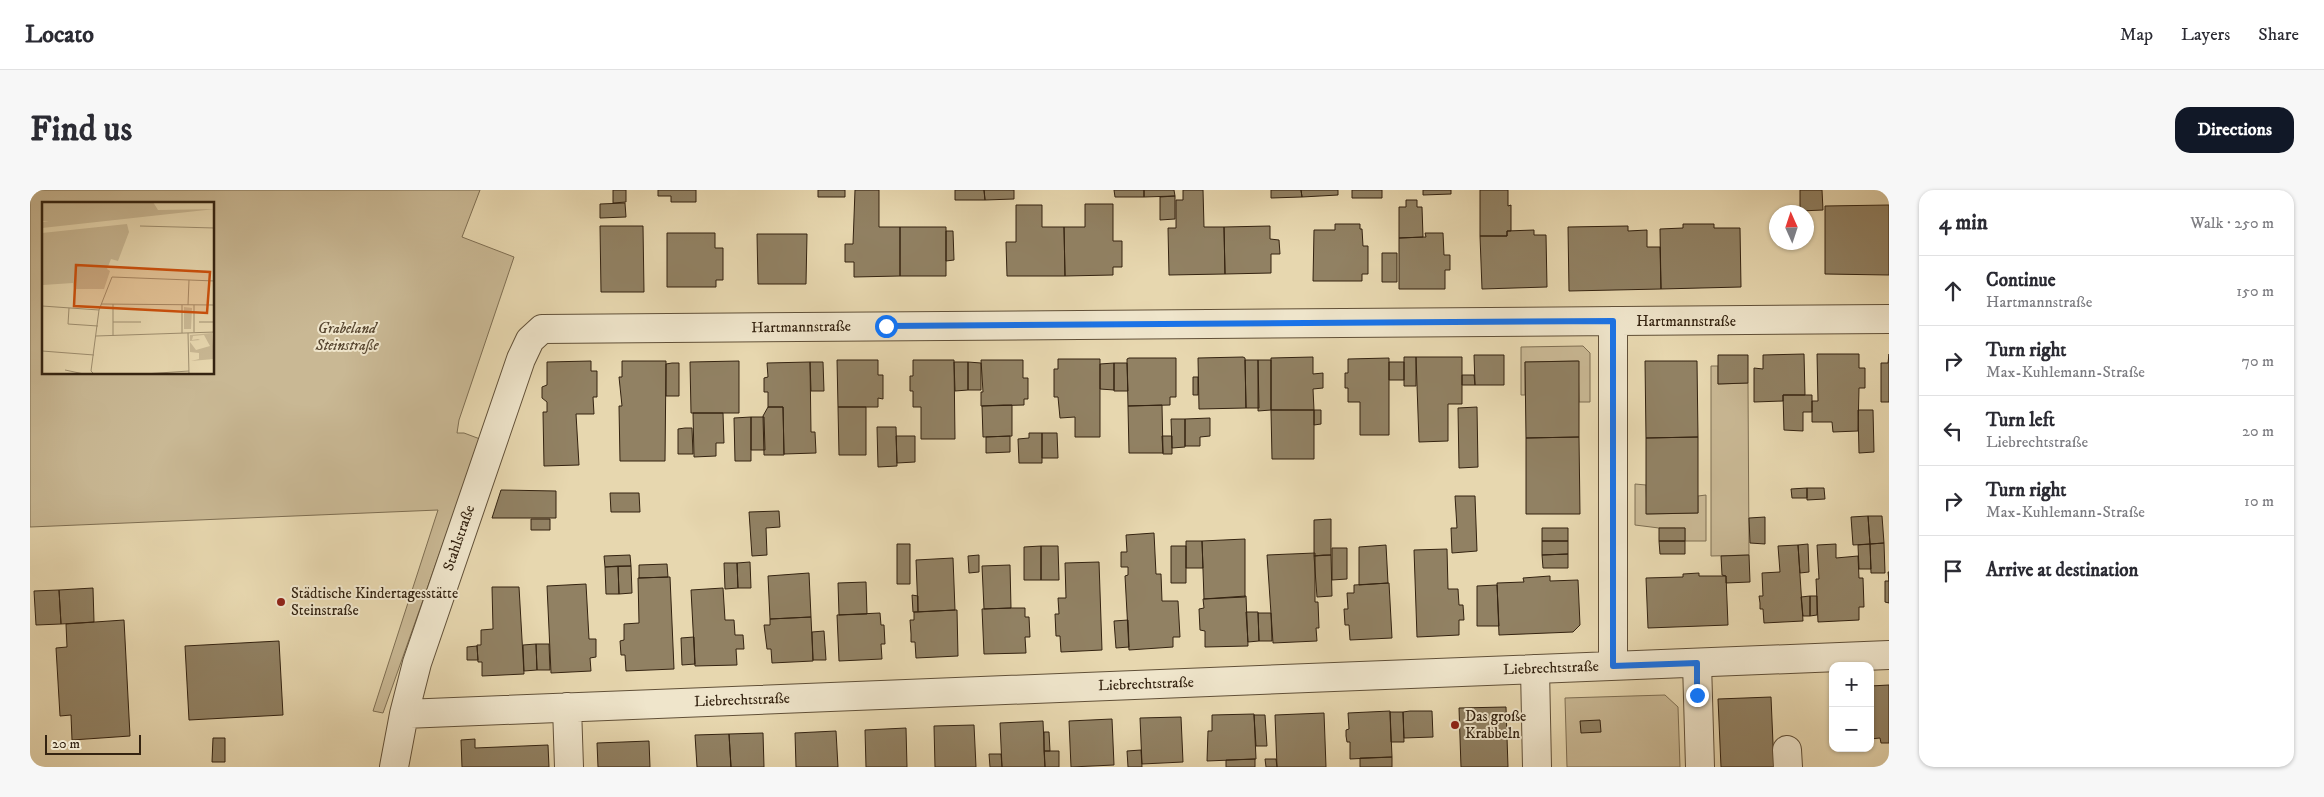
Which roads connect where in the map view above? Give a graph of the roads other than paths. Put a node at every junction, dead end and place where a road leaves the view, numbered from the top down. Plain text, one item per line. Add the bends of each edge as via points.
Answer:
1 (1889, 319) edge
2 (1613, 321) junction
3 (553, 329) joint
4 (1889, 655) edge
5 (1697, 663) junction
6 (1613, 666) junction
7 (1535, 669) junction
8 (567, 707) junction
9 (404, 714) junction
10 (394, 767) edge
11 (569, 767) edge
12 (1537, 767) edge
13 (1700, 767) edge

1 - 2 street, Hartmannstraße
2 - 3 street, Hartmannstraße
2 - 6 street
3 - 9 street, Stahlstraße via 537,332 521,359 417,663
4 - 5 street, Liebrechtstraße
5 - 6 street, Liebrechtstraße
5 - 13 street
6 - 7 street, Liebrechtstraße
7 - 8 street, Liebrechtstraße
7 - 12 street
8 - 9 street, Liebrechtstraße
8 - 11 street
9 - 10 street, Stahlstraße

